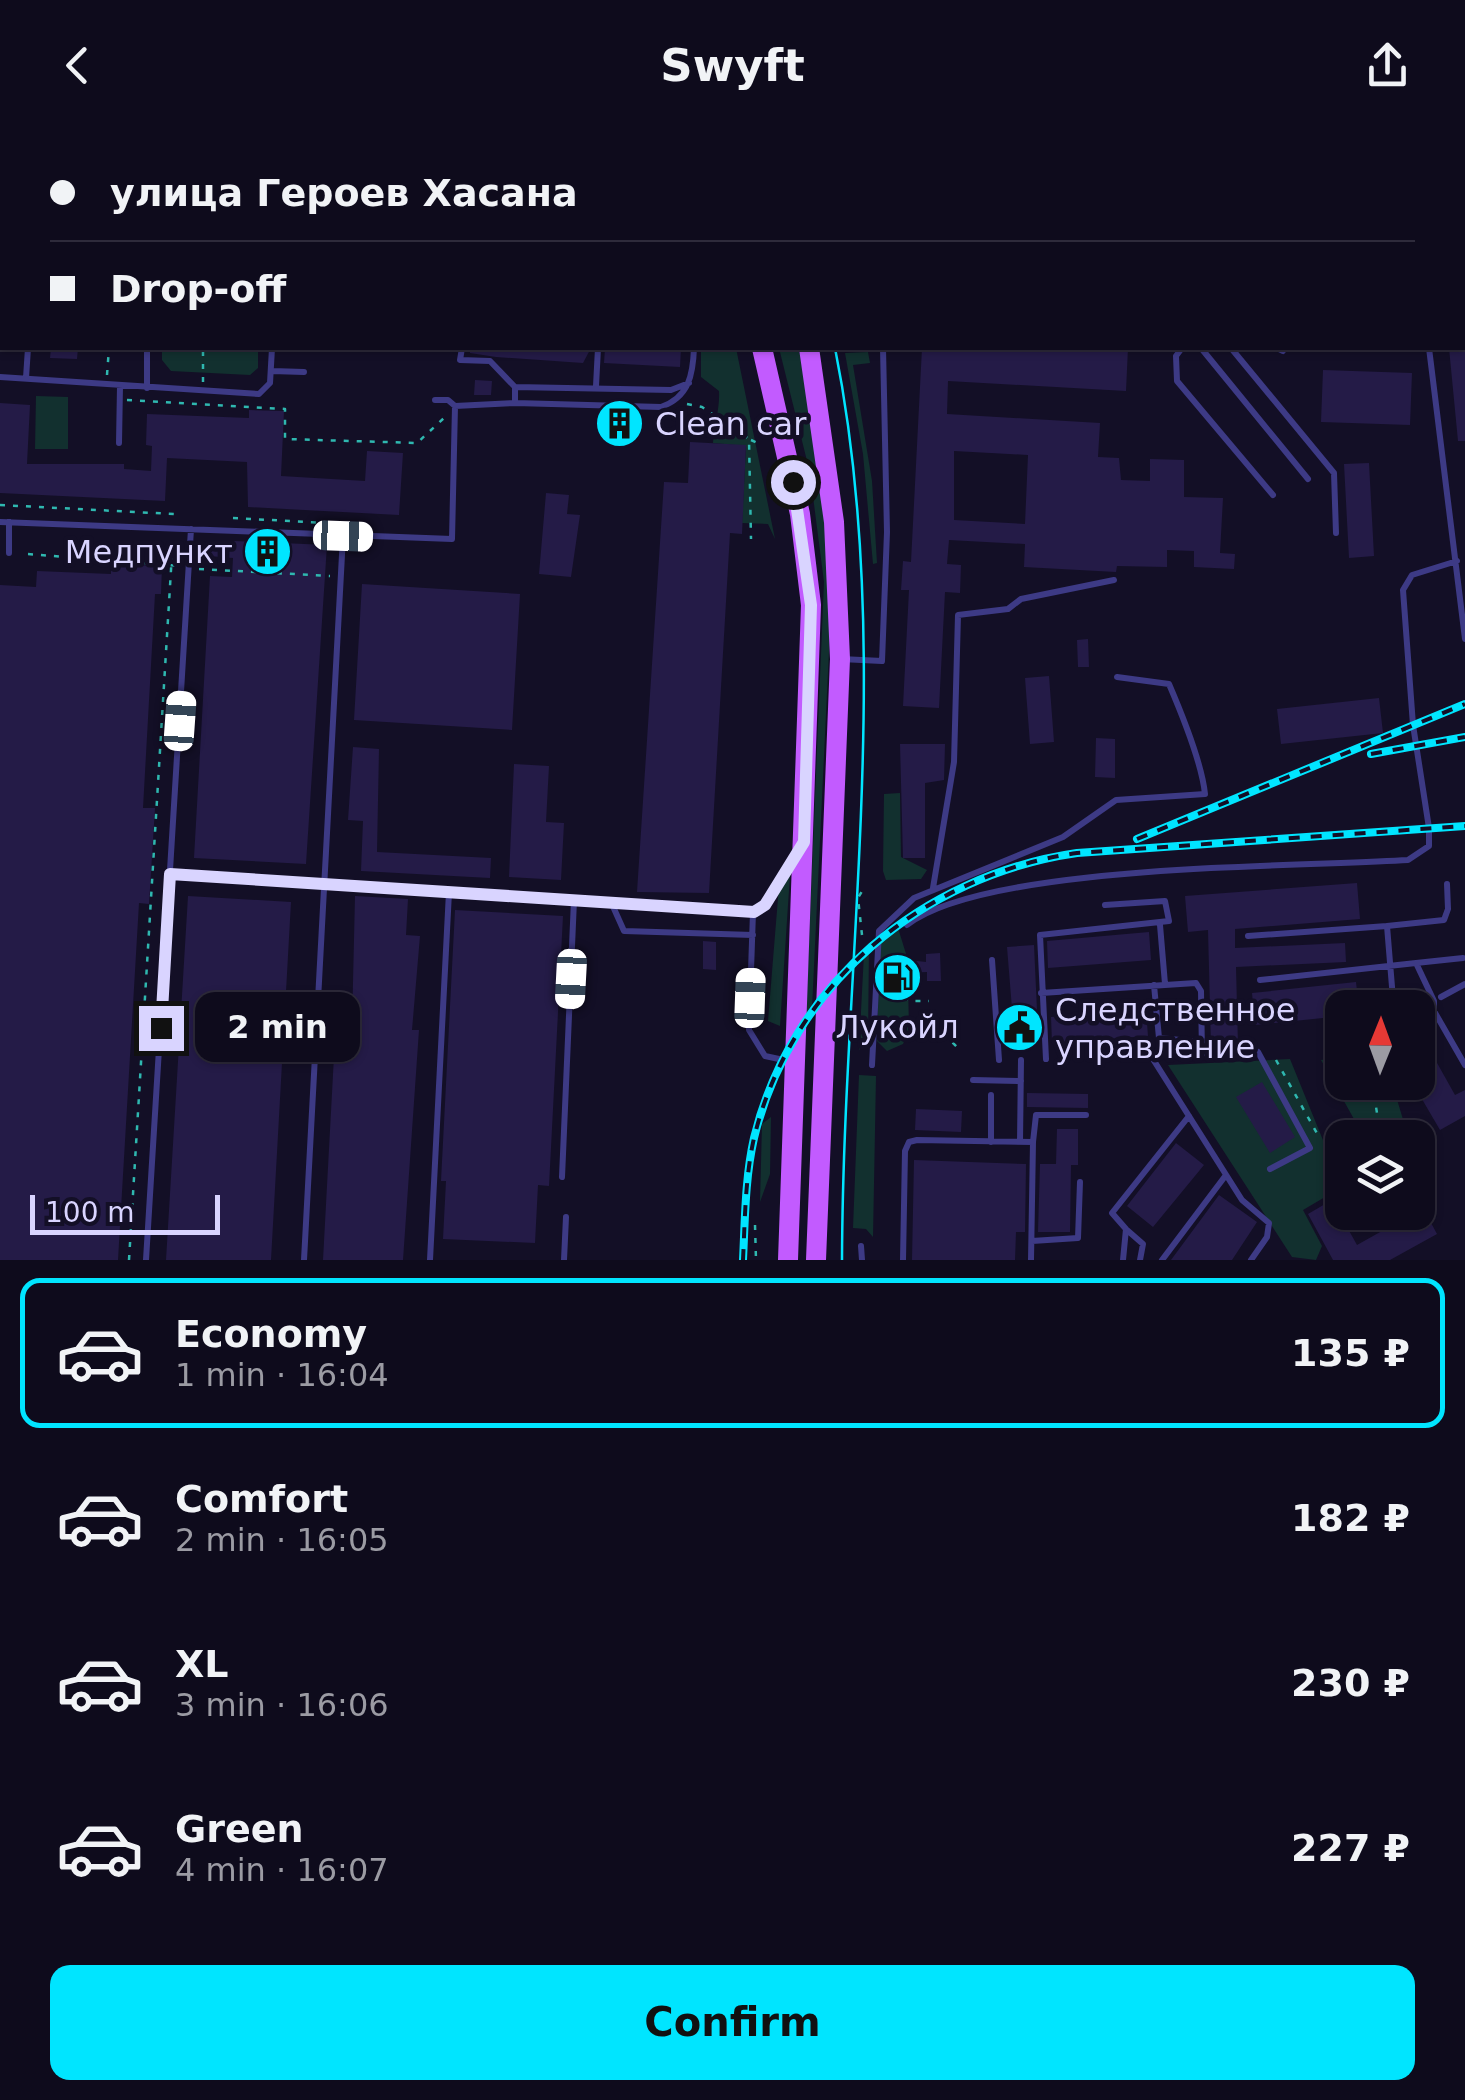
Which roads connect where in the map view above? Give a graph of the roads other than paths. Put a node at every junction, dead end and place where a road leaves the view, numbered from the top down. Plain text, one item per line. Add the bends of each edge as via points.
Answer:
1 (28, 350) edge
2 (147, 350) edge
3 (272, 350) edge
4 (462, 350) edge
5 (598, 350) edge
6 (694, 350) edge
7 (762, 350) edge
8 (809, 350) edge
9 (883, 350) edge
10 (1180, 350) edge
11 (1203, 350) edge
12 (1232, 350) edge
13 (1429, 350) edge
14 (272, 370) junction
15 (304, 372) dead end
16 (0, 376) edge
17 (26, 378) junction
18 (689, 383) junction
19 (120, 386) junction
20 (596, 386) junction
21 (515, 387) junction
22 (147, 388) junction
23 (434, 400) dead end
24 (515, 403) junction
25 (456, 406) junction
26 (119, 444) dead end
27 (1308, 479) dead end
28 (1274, 495) dead end
29 (5, 522) edge
30 (191, 530) junction
31 (1336, 533) dead end
32 (343, 536) junction
33 (9, 553) dead end
34 (1457, 561) junction
35 (1114, 580) dead end
36 (1465, 639) edge
37 (840, 659) junction
38 (1117, 678) dead end
39 (804, 842) junction
40 (170, 874) junction
41 (326, 884) junction
42 (1446, 884) dead end
43 (933, 889) junction
44 (450, 892) junction
45 (574, 900) junction
46 (610, 902) junction
47 (1104, 905) dead end
48 (754, 912) junction
49 (907, 925) dead end
50 (1160, 925) junction
51 (1387, 926) junction
52 (753, 935) junction
53 (1248, 936) dead end
54 (1463, 958) edge
55 (992, 960) dead end
56 (1416, 962) junction
57 (1390, 966) junction
58 (1260, 980) dead end
59 (1164, 984) junction
60 (1465, 984) edge
61 (1154, 985) junction
62 (1391, 990) edge
63 (1042, 993) junction
64 (1441, 997) dead end
65 (1202, 1042) junction
66 (1258, 1052) dead end
67 (1202, 1054) dead end
68 (1152, 1056) dead end
69 (1046, 1059) dead end
70 (999, 1060) dead end
71 (1021, 1060) dead end
72 (793, 1062) junction
73 (872, 1065) dead end
74 (1465, 1065) edge
75 (973, 1080) dead end
76 (1021, 1081) junction
77 (992, 1096) dead end
78 (1086, 1114) dead end
79 (1189, 1116) junction
80 (990, 1142) junction
81 (1020, 1142) junction
82 (1033, 1142) junction
83 (1270, 1169) dead end
84 (1226, 1175) junction
85 (562, 1177) dead end
86 (1080, 1182) dead end
87 (566, 1218) dead end
88 (1126, 1230) junction
89 (1032, 1242) junction
90 (861, 1246) dead end
91 (146, 1260) edge
92 (304, 1260) edge
93 (430, 1260) edge
94 (564, 1260) edge
95 (788, 1260) edge
96 (816, 1260) edge
97 (862, 1260) edge
98 (902, 1260) edge
99 (1031, 1260) edge
100 (1123, 1260) edge
101 (1140, 1260) edge
102 (1162, 1260) edge
103 (1251, 1260) edge

1 - 17 lane
2 - 22 lane
3 - 14 lane
4 - 21 lane via 460,360 490,362
5 - 20 lane
6 - 18 lane
7 - 39 main road via 800,514 811,605
8 - 37 main road via 834,522
9 - 37 lane via 882,660
10 - 28 lane via 1177,381
11 - 27 lane
12 - 31 lane via 1334,473
13 - 34 lane
14 - 15 lane
14 - 22 lane via 259,394
16 - 17 lane
17 - 19 lane
18 - 20 lane via 671,390
18 - 24 lane via 661,408
19 - 22 lane
19 - 26 lane
20 - 21 lane
21 - 24 lane
23 - 25 lane
24 - 25 lane
25 - 32 lane via 452,539
29 - 30 lane
29 - 33 lane
30 - 32 lane
30 - 40 lane
32 - 41 lane
34 - 36 lane
34 - 49 lane via 1412,575 1402,590 1429,828 1423,854 989,890
35 - 43 lane via 1020,599 1008,609 958,615 954,762
37 - 96 main road
38 - 43 lane via 1169,684 1205,794 1116,800 1064,837
39 - 48 lane
39 - 72 main road
40 - 41 lane
40 - 91 lane
41 - 44 lane
41 - 92 lane
42 - 51 lane via 1444,920
43 - 73 lane via 879,931
44 - 45 lane
44 - 93 lane
45 - 46 lane
45 - 85 lane
46 - 48 lane
46 - 52 lane via 624,931
47 - 50 lane via 1165,901 1169,921
48 - 52 lane
50 - 59 lane
50 - 63 lane via 1040,934
51 - 53 lane
51 - 57 lane
52 - 72 lane via 749,1030 764,1056
54 - 56 lane
55 - 70 lane
56 - 57 lane
56 - 74 lane
57 - 58 lane
57 - 62 lane
59 - 61 lane
59 - 65 lane via 1200,986
60 - 64 lane
61 - 63 lane
61 - 65 lane via 1159,1038
63 - 69 lane
65 - 67 lane
66 - 83 lane via 1310,1148
68 - 79 lane
71 - 76 lane
72 - 95 main road
75 - 76 lane
76 - 81 lane
77 - 80 lane
78 - 82 lane via 1036,1115
79 - 84 lane
79 - 88 lane via 1114,1210 1112,1218
80 - 81 lane
80 - 98 lane via 905,1145
81 - 82 lane
82 - 89 lane
84 - 102 lane
84 - 103 lane via 1268,1223
86 - 89 lane via 1078,1238
87 - 94 lane
88 - 100 lane
88 - 101 lane via 1144,1244
89 - 99 lane
90 - 97 lane

